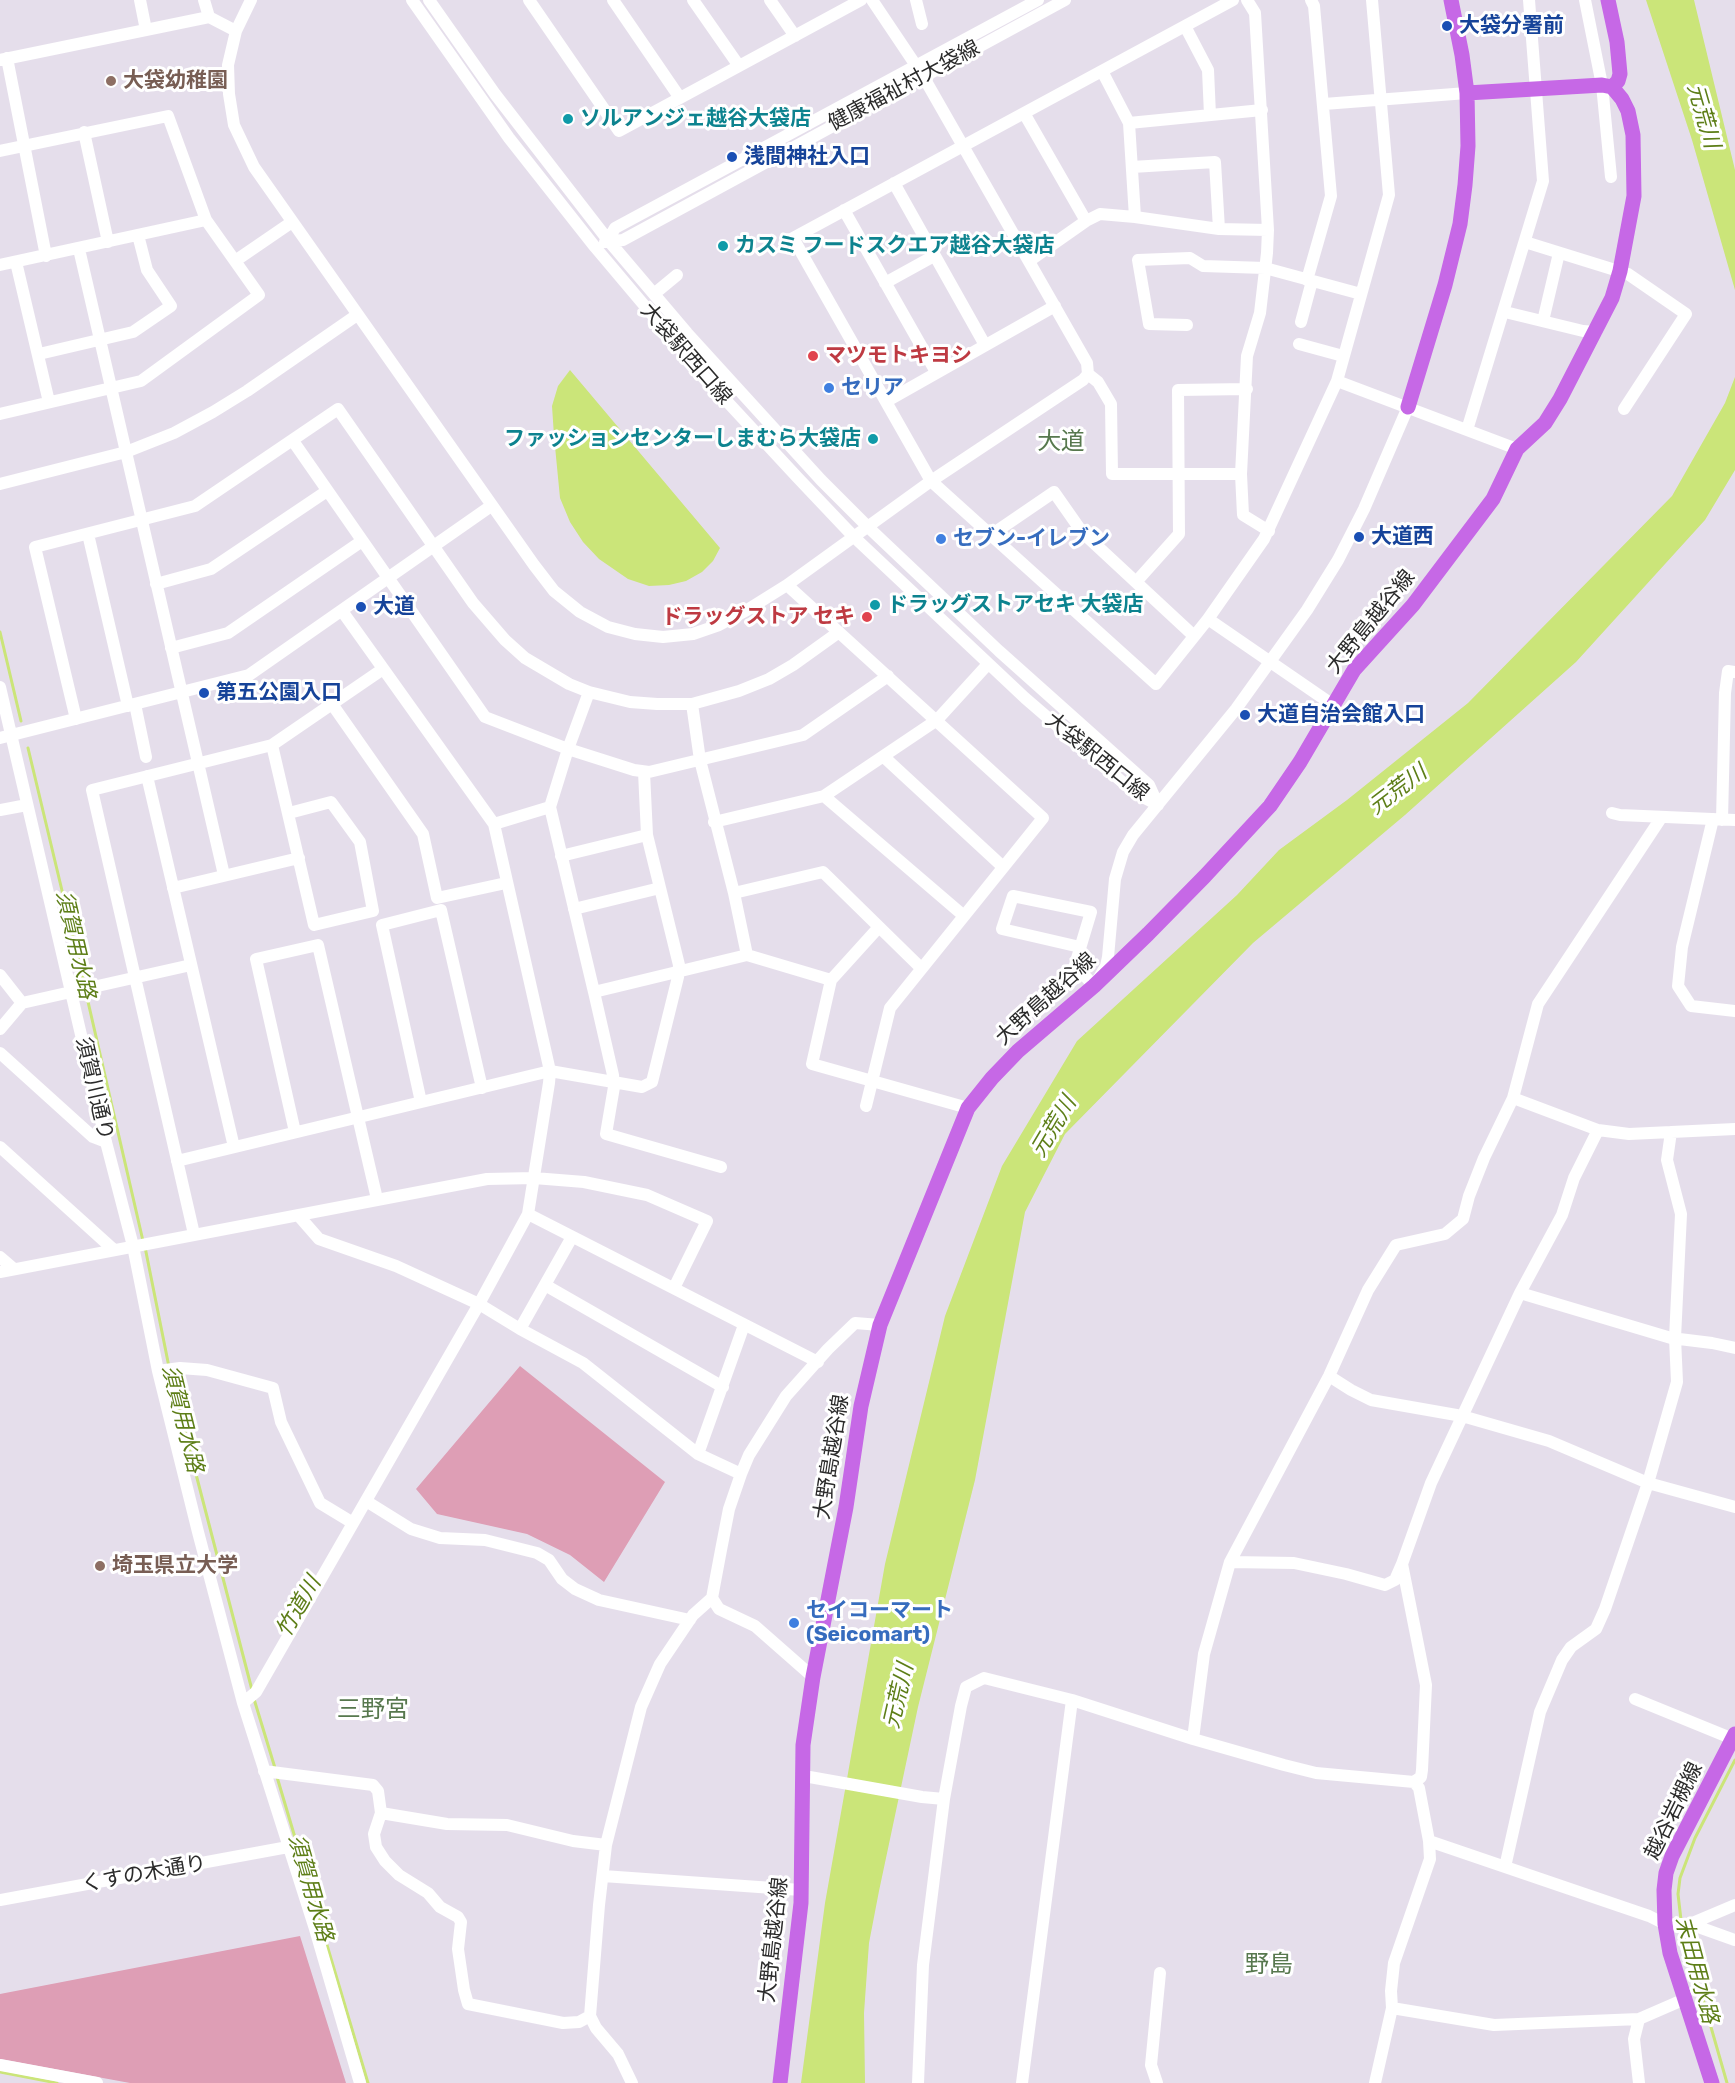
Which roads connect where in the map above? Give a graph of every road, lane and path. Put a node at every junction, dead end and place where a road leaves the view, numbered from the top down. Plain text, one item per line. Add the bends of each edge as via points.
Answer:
1 (140, 0) edge
2 (204, 0) edge
3 (251, 0) edge
4 (412, 0) edge
5 (429, 0) edge
6 (529, 0) edge
7 (613, 0) edge
8 (693, 0) edge
9 (770, 0) edge
10 (861, 0) edge
11 (872, 0) edge
12 (916, 0) edge
13 (1038, 0) edge
14 (1065, 0) edge
15 (1233, 0) edge
16 (1247, 0) edge
17 (1311, 0) edge
18 (1372, 0) edge
19 (1451, 0) edge
20 (1529, 0) edge
21 (1586, 0) edge
22 (1608, 0) edge
23 (209, 17) junction
24 (922, 24) dead end
25 (1185, 26) junction
26 (146, 30) junction
27 (236, 31) junction
28 (795, 36) junction
29 (4, 59) edge
30 (739, 66) junction
31 (919, 71) junction
32 (1102, 71) junction
33 (1607, 86) junction
34 (1535, 89) junction
35 (1467, 93) junction
36 (680, 98) junction
37 (1381, 100) junction
38 (1324, 104) junction
39 (1262, 110) junction
40 (1024, 113) junction
41 (1210, 115) junction
42 (1129, 123) junction
43 (84, 132) junction
44 (24, 145) junction
45 (963, 145) junction
46 (0, 151) edge
47 (1132, 167) junction
48 (1635, 167) junction
49 (894, 183) junction
50 (844, 210) junction
51 (1135, 216) junction
52 (206, 220) junction
53 (1086, 221) junction
54 (292, 222) junction
55 (1219, 229) junction
56 (1268, 230) junction
57 (138, 235) junction
58 (608, 240) junction
59 (108, 242) junction
60 (1525, 242) junction
61 (595, 247) junction
62 (79, 249) junction
63 (1559, 253) junction
64 (46, 256) junction
65 (934, 256) junction
66 (235, 261) junction
67 (1029, 261) junction
68 (16, 262) junction
69 (0, 265) edge
70 (1265, 268) junction
71 (1620, 271) junction
72 (677, 275) dead end
73 (1310, 280) junction
74 (885, 283) junction
75 (654, 294) junction
76 (1360, 294) junction
77 (1055, 306) junction
78 (1505, 312) junction
79 (357, 315) junction
80 (1543, 321) junction
81 (1301, 322) dead end
82 (1187, 325) dead end
83 (1596, 332) junction
84 (99, 340) junction
85 (1299, 344) dead end
86 (985, 345) junction
87 (39, 354) junction
88 (1343, 357) junction
89 (936, 372) junction
90 (1088, 374) junction
91 (1337, 381) junction
92 (110, 388) junction
93 (1247, 389) junction
94 (887, 401) junction
95 (49, 402) junction
96 (1408, 407) junction
97 (1624, 409) dead end
98 (0, 414) edge
99 (1467, 430) junction
100 (293, 441) junction
101 (1517, 449) junction
102 (126, 452) junction
103 (1241, 474) junction
104 (1179, 475) junction
105 (932, 481) junction
106 (0, 484) edge
107 (327, 490) junction
108 (491, 506) junction
109 (141, 520) junction
110 (868, 527) junction
111 (1269, 531) junction
112 (88, 534) junction
113 (991, 535) junction
114 (854, 537) junction
115 (362, 541) junction
116 (433, 547) junction
117 (388, 578) junction
118 (1136, 582) junction
119 (156, 584) junction
120 (787, 585) junction
121 (342, 611) junction
122 (1208, 619) junction
123 (839, 632) junction
124 (1194, 636) junction
125 (171, 648) junction
126 (1271, 662) junction
127 (987, 664) junction
128 (383, 669) junction
129 (1735, 672) edge
130 (888, 676) junction
131 (0, 687) edge
132 (589, 692) junction
133 (181, 693) junction
134 (332, 704) junction
135 (692, 704) junction
136 (131, 705) junction
137 (1333, 705) junction
138 (76, 719) junction
139 (937, 720) junction
140 (6, 736) edge
141 (272, 745) junction
142 (568, 749) junction
143 (146, 757) dead end
144 (884, 757) junction
145 (700, 760) junction
146 (198, 764) junction
147 (644, 772) junction
148 (147, 776) junction
149 (824, 796) junction
150 (27, 805) junction
151 (1158, 805) junction
152 (550, 807) junction
153 (0, 810) edge
154 (289, 813) junction
155 (1612, 813) dead end
156 (1661, 818) junction
157 (1717, 819) junction
158 (1735, 820) edge
159 (714, 822) junction
160 (494, 824) junction
161 (647, 835) junction
162 (561, 856) junction
163 (299, 858) junction
164 (1002, 866) junction
165 (224, 875) junction
166 (506, 883) junction
167 (173, 888) junction
168 (660, 888) junction
169 (734, 893) junction
170 (574, 909) junction
171 (964, 916) junction
172 (879, 927) junction
173 (1080, 947) junction
174 (747, 955) junction
175 (191, 965) junction
176 (921, 968) junction
177 (679, 971) junction
178 (0, 975) edge
179 (135, 977) junction
180 (831, 980) junction
181 (1094, 986) junction
182 (72, 992) junction
183 (594, 992) junction
184 (22, 1003) junction
185 (1735, 1011) edge
186 (0, 1029) edge
187 (0, 1053) edge
188 (550, 1071) junction
189 (613, 1081) junction
190 (872, 1082) junction
191 (482, 1088) junction
192 (1513, 1098) junction
193 (421, 1102) junction
194 (866, 1106) dead end
195 (968, 1108) junction
196 (359, 1117) junction
197 (1598, 1130) junction
198 (1735, 1130) edge
199 (295, 1132) junction
200 (1671, 1132) junction
201 (106, 1142) junction
202 (0, 1147) edge
203 (234, 1147) junction
204 (177, 1161) junction
205 (721, 1167) dead end
206 (534, 1178) junction
207 (377, 1199) junction
208 (528, 1214) junction
209 (298, 1215) junction
210 (194, 1234) junction
211 (572, 1236) junction
212 (133, 1246) junction
213 (114, 1250) junction
214 (0, 1257) edge
215 (14, 1269) junction
216 (0, 1272) edge
217 (545, 1285) junction
218 (674, 1288) junction
219 (1520, 1293) junction
220 (479, 1304) junction
221 (744, 1325) junction
222 (879, 1325) junction
223 (520, 1329) junction
224 (1675, 1338) junction
225 (1735, 1348) edge
226 (818, 1362) junction
227 (158, 1371) junction
228 (1329, 1376) junction
229 (723, 1387) junction
230 (1462, 1416) junction
231 (698, 1454) junction
232 (741, 1474) junction
233 (1648, 1483) junction
234 (366, 1501) junction
235 (1735, 1507) edge
236 (353, 1523) junction
237 (1230, 1562) junction
238 (1402, 1564) junction
239 (712, 1598) junction
240 (690, 1620) junction
241 (813, 1677) junction
242 (1635, 1699) dead end
243 (1072, 1700) junction
244 (243, 1703) junction
245 (1734, 1737) edge
246 (1193, 1739) junction
247 (264, 1771) junction
248 (804, 1776) junction
249 (1414, 1782) junction
250 (944, 1799) junction
251 (381, 1813) junction
252 (1429, 1840) junction
253 (606, 1845) junction
254 (288, 1847) junction
255 (1505, 1867) junction
256 (603, 1876) junction
257 (801, 1890) junction
258 (0, 1900) edge
259 (1735, 1905) edge
260 (1679, 1924) junction
261 (1735, 1940) edge
262 (1160, 1973) dead end
263 (1685, 1999) junction
264 (1392, 2008) junction
265 (590, 2016) junction
266 (1639, 2019) junction
267 (0, 2065) edge
268 (97, 2083) edge
269 (360, 2083) edge
270 (632, 2083) edge
271 (780, 2083) edge
272 (918, 2083) edge
273 (1022, 2083) edge
274 (1157, 2083) edge
275 (1375, 2083) edge
276 (1639, 2083) edge
277 (1712, 2083) edge

1 - 26 street
2 - 23 street
3 - 27 street
4 - 61 street, 大袋駅西口線 via 509,138
5 - 58 street, 大袋駅西口線 via 495,94
6 - 36 street via 619,131
7 - 36 street
8 - 30 street
9 - 28 street
10 - 28 street
11 - 31 street
12 - 24 street
13 - 31 street, 健康福祉村大袋線
14 - 31 street, 健康福祉村大袋線
15 - 25 street
16 - 39 street via 1255,13
17 - 38 street
18 - 37 street
19 - 35 main road
20 - 34 street
21 - 33 street
22 - 33 main road via 1620,74 1618,81
23 - 26 street
23 - 27 street
25 - 32 street
25 - 41 street via 1208,70
26 - 29 street
27 - 54 street via 228,64 234,125 254,168
28 - 30 street
29 - 44 street
30 - 36 street
31 - 45 street
31 - 58 street, 健康福祉村大袋線 via 615,228
32 - 40 street
32 - 42 street
33 - 34 main road
33 - 48 main road, 大野島越谷線 via 1622,99 1628,111
33 - 48 street via 1610,171
34 - 35 main road
34 - 60 street via 1543,181
35 - 37 street
35 - 96 main road via 1468,146 1460,224
37 - 38 street
37 - 76 street via 1389,195
38 - 73 street via 1331,196
39 - 41 street
39 - 56 street
40 - 45 street
40 - 53 street
41 - 42 street
42 - 47 street
43 - 44 street
43 - 52 street via 168,116
43 - 59 street
44 - 46 street
44 - 64 street
45 - 49 street
45 - 67 street
47 - 51 street
47 - 55 street via 1215,162
48 - 71 main road, 大野島越谷線 via 1634,196
49 - 50 street
49 - 65 street
50 - 74 street
50 - 94 street via 793,238
51 - 53 street via 1100,214
51 - 55 street
52 - 57 street
52 - 66 street
53 - 67 street
54 - 66 street
54 - 79 street
55 - 56 street
56 - 70 street
57 - 59 street
57 - 84 street via 147,270 171,306 133,332
58 - 61 street, 健康福祉村大袋線
58 - 75 street, 大袋駅西口線
59 - 62 street
60 - 63 street
60 - 78 street
61 - 114 street, 大袋駅西口線 via 708,381
62 - 64 street
62 - 84 street
63 - 71 street
63 - 80 street
64 - 68 street
65 - 74 street
65 - 86 street
66 - 92 street via 259,295 141,381
67 - 77 street
68 - 69 street
68 - 87 street
70 - 73 street
70 - 82 street via 1203,266 1190,258 1138,260 1149,324
70 - 93 street via 1260,313 1247,356
71 - 83 main road, 大野島越谷線
71 - 97 street via 1686,314
72 - 75 street
73 - 76 street
73 - 81 street
74 - 89 street
75 - 110 street, 大袋駅西口線
76 - 88 street
77 - 86 street
77 - 90 street via 1087,363
78 - 80 street
78 - 99 street
79 - 102 street via 213,412
79 - 108 street
80 - 83 street
83 - 101 main road, 大野島越谷線 via 1545,423
84 - 87 street
84 - 92 street
85 - 88 street
86 - 89 street
87 - 95 street
88 - 91 street
89 - 94 street
90 - 104 street via 1098,382 1111,404 1112,474
90 - 105 street
91 - 96 street
91 - 111 street
92 - 95 street
92 - 102 street
93 - 103 street
93 - 104 street via 1178,390
94 - 105 street
95 - 98 street
96 - 99 street
96 - 126 street via 1338,560
99 - 101 street
100 - 107 street
100 - 109 street via 195,506
100 - 116 street via 338,410
101 - 137 main road, 大野島越谷線 via 1493,499 1413,605 1354,670
102 - 106 street
102 - 109 street
103 - 104 street
103 - 111 street via 1243,515
104 - 118 street via 1179,534
105 - 110 street
105 - 113 street
107 - 115 street
107 - 119 street via 211,569
108 - 116 street
108 - 120 street via 554,591 580,612 608,627 634,634 693,634 719,625
109 - 112 street
109 - 119 street
110 - 114 street
110 - 151 street, 大袋駅西口線 via 1149,785
111 - 122 street
112 - 136 street
112 - 138 street via 35,547
113 - 118 street via 1054,492 1082,532
113 - 124 street via 1156,684
114 - 120 street
114 - 127 street, 大袋駅西口線
115 - 117 street
115 - 125 street via 228,633
116 - 117 street
116 - 132 street via 505,640 552,675
117 - 121 street
117 - 142 street via 486,717
118 - 124 street
119 - 125 street
120 - 123 street
121 - 128 street
121 - 133 street via 249,675
122 - 124 street
122 - 126 street
123 - 130 street
123 - 135 street via 768,679
125 - 133 street
126 - 137 street
126 - 151 street
127 - 139 street
127 - 151 street, 大袋駅西口線 via 1135,793
128 - 134 street
128 - 160 street
129 - 157 street via 1728,671 1725,693
130 - 139 street
130 - 145 street via 803,735
131 - 140 street, 須賀川通り
132 - 135 street via 630,702
132 - 142 street
133 - 136 street
133 - 146 street
134 - 141 street
134 - 166 street via 423,834 437,898
135 - 145 street
136 - 138 street
136 - 143 street
137 - 181 main road, 大野島越谷線 via 1270,806
138 - 140 street
139 - 144 street
139 - 164 street via 1043,818
140 - 150 street, 須賀川通り
141 - 146 street
141 - 154 street
142 - 147 street
142 - 152 street
144 - 149 street
144 - 164 street
145 - 147 street
145 - 159 street
146 - 148 street
146 - 165 street
147 - 161 street
148 - 167 street
148 - 179 street via 92,790
149 - 159 street
149 - 171 street
150 - 153 street
150 - 182 street, 須賀川通り
151 - 181 street via 1123,852 1115,879 1108,957
152 - 160 street
152 - 162 street
154 - 163 street
154 - 163 street via 331,802 360,842 373,911 314,925
155 - 156 street
156 - 157 street
156 - 192 street via 1538,1004
157 - 158 street
157 - 185 street via 1682,947 1678,987 1691,1006
159 - 169 street
160 - 166 street
161 - 162 street
161 - 168 street
162 - 170 street
163 - 165 street
164 - 171 street
165 - 167 street
166 - 188 street
167 - 175 street
168 - 170 street
168 - 177 street
169 - 172 street via 823,872
169 - 174 street
170 - 183 street
171 - 176 street
172 - 176 street
172 - 180 street
173 - 173 street via 1091,912 1013,896 1002,929
173 - 181 street via 1075,965
174 - 177 street
174 - 180 street
175 - 179 street
175 - 203 street
176 - 190 street via 890,1008
177 - 183 street
177 - 189 street via 652,1082 642,1087
178 - 184 street
179 - 182 street
179 - 204 street
180 - 190 street via 812,1064
181 - 195 main road, 大野島越谷線 via 1018,1051
182 - 184 street
182 - 201 street, 須賀川通り
183 - 189 street
184 - 186 street
187 - 201 street via 93,1137
188 - 189 street
188 - 191 street
188 - 206 street
189 - 205 street via 606,1134
190 - 194 street
190 - 195 street
191 - 193 street
191 - 193 street via 441,910 382,925
192 - 197 street
192 - 228 street via 1484,1158 1463,1218 1446,1234 1396,1245 1368,1290
193 - 196 street
195 - 222 main road, 大野島越谷線
196 - 199 street
196 - 199 street via 318,945 256,959
196 - 207 street
197 - 200 street via 1629,1134
197 - 219 street via 1574,1178 1562,1215
198 - 200 street
199 - 203 street
200 - 224 street via 1667,1160 1681,1214
201 - 212 street, 須賀川通り
202 - 213 street
203 - 204 street
204 - 210 street
206 - 207 street via 487,1179
206 - 208 street
206 - 218 street via 584,1182 647,1196 707,1221
207 - 209 street
208 - 211 street
208 - 220 street
209 - 210 street
209 - 220 street via 319,1239 396,1266
210 - 212 street
211 - 217 street
211 - 218 street
212 - 213 street
212 - 227 street, 須賀川通り
213 - 215 street
214 - 215 street
215 - 216 street
217 - 223 street
217 - 229 street
218 - 221 street
219 - 224 street
219 - 230 street
220 - 223 street
220 - 234 street
221 - 226 street
221 - 229 street
222 - 226 street via 855,1323
222 - 241 main road, 大野島越谷線
223 - 231 street via 584,1363
224 - 225 street
224 - 233 street via 1677,1382
226 - 232 street via 786,1396
227 - 236 street via 207,1370 273,1388 281,1422 320,1503
227 - 244 street, 須賀川通り
228 - 230 street via 1371,1400
228 - 237 street
229 - 231 street
230 - 233 street via 1550,1441
230 - 238 street via 1431,1483
231 - 232 street
232 - 239 street via 729,1509
233 - 235 street
233 - 255 street via 1596,1629 1571,1647 1562,1660 1540,1712
234 - 236 street
234 - 240 street via 411,1529 440,1538 485,1540 537,1554 549,1560 562,1579 575,1589 599,1600
236 - 244 street via 256,1692
237 - 238 street via 1294,1563 1385,1586 1395,1580
237 - 246 street via 1204,1654
238 - 249 street via 1426,1685 1422,1770
239 - 240 street
239 - 241 street via 719,1609 755,1626
240 - 253 street via 660,1664 641,1707
241 - 248 main road, 大野島越谷線 via 803,1745
242 - 245 street
243 - 246 street
243 - 250 street via 984,1678 966,1687
243 - 273 street
244 - 247 street, 須賀川通り
245 - 260 main road, 越谷岩槻線 via 1666,1873
246 - 249 street via 1316,1773
247 - 251 street via 373,1785 378,1791
247 - 254 street, 須賀川通り
248 - 250 street
248 - 257 main road, 大野島越谷線
249 - 252 street via 1419,1788
250 - 272 street via 922,1965
251 - 253 street via 447,1824 507,1824
251 - 265 street via 374,1834 385,1862 461,1922 458,1949 468,2004 563,2023 579,2022
252 - 255 street
252 - 264 street via 1430,1859 1394,1963
253 - 256 street
254 - 258 street, くすの木通り
254 - 269 street, 須賀川通り
255 - 260 street
256 - 257 street
256 - 265 street
257 - 271 main road, 大野島越谷線
259 - 260 street
260 - 261 street
260 - 263 main road, 越谷岩槻線 via 1670,1953
262 - 274 street via 1151,2065
263 - 266 street
263 - 277 main road, 越谷岩槻線
264 - 266 street via 1494,2025
264 - 275 street
265 - 270 street via 618,2054
266 - 276 street via 1634,2039
267 - 268 street

